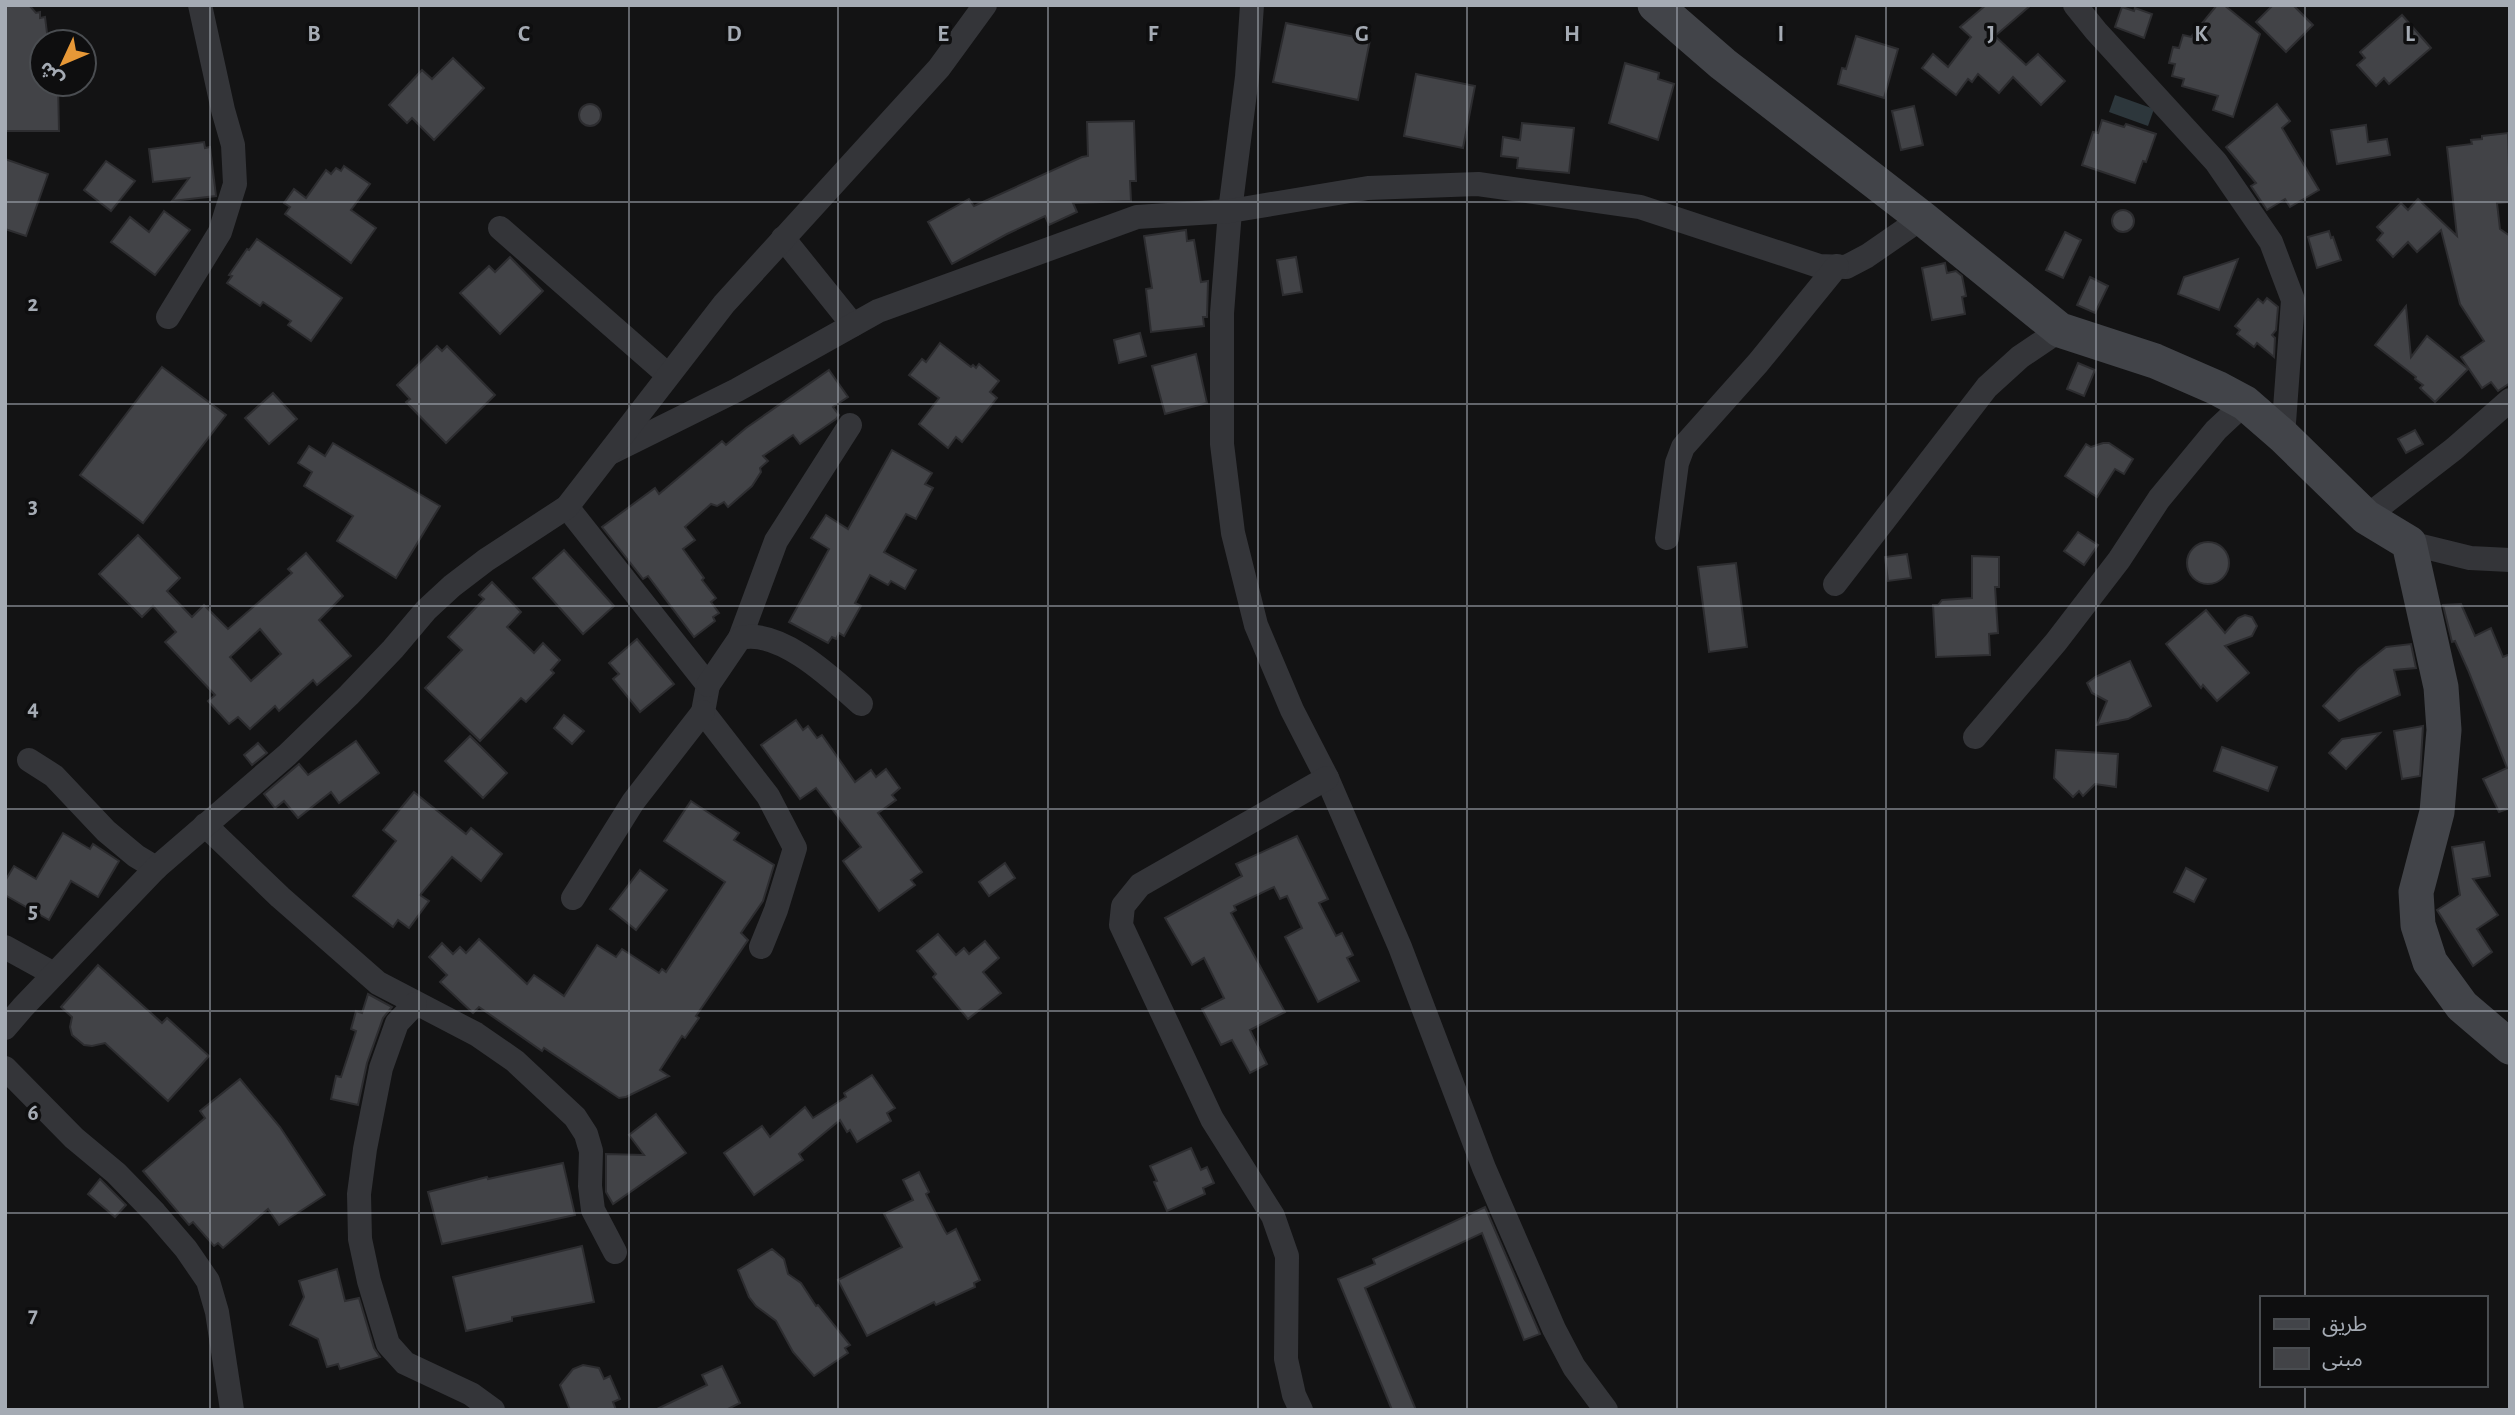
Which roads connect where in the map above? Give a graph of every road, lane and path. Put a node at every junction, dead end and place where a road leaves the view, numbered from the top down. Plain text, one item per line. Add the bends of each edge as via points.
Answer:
1 (200, 5) edge
2 (985, 5) edge
3 (1252, 5) edge
4 (1655, 5) edge
5 (2075, 5) edge
6 (1230, 211) junction
7 (1922, 218) junction
8 (500, 228) dead end
9 (783, 238) junction
10 (1837, 266) junction
11 (168, 317) dead end
12 (853, 325) junction
13 (2060, 330) junction
14 (668, 375) junction
15 (2510, 400) edge
16 (2245, 403) junction
17 (850, 425) dead end
18 (2283, 436) junction
19 (604, 456) junction
20 (567, 507) junction
21 (2366, 517) junction
22 (1667, 538) dead end
23 (2409, 543) junction
24 (2510, 560) edge
25 (1835, 584) dead end
26 (740, 638) junction
27 (708, 685) junction
28 (860, 704) dead end
29 (703, 712) junction
30 (1975, 737) dead end
31 (29, 760) dead end
32 (1327, 778) junction
33 (205, 825) junction
34 (156, 868) junction
35 (573, 898) dead end
36 (5, 947) edge
37 (761, 947) dead end
38 (54, 974) junction
39 (415, 1003) junction
40 (5, 1028) edge
41 (2510, 1047) edge
42 (5, 1068) edge
43 (615, 1252) dead end
44 (232, 1410) edge
45 (493, 1410) edge
46 (1301, 1410) edge
47 (1606, 1410) edge

1 - 11 street via 233,145 236,184 220,232
2 - 9 street via 939,68
3 - 6 street
4 - 7 street via 1723,64
5 - 18 street via 2216,162 2271,242 2293,300
6 - 10 street via 1368,188 1478,184 1640,207 1819,265
6 - 12 street via 1137,217 878,311
6 - 32 street via 1222,313 1222,444 1233,533 1256,625
7 - 10 street via 1867,256 1846,267
7 - 13 street
8 - 14 street
9 - 12 street
9 - 14 street
10 - 22 street via 1683,447
12 - 19 street via 737,390
13 - 16 street via 2155,361
13 - 25 street via 2020,356 1987,387
14 - 19 street
15 - 21 street
16 - 18 street
16 - 30 street via 2216,430 2159,499 2056,642
17 - 26 street via 776,541
18 - 21 street
19 - 20 street
20 - 27 street
20 - 33 street via 452,586 287,755
21 - 23 street
23 - 24 street via 2470,558
23 - 41 street via 2441,687 2444,730 2437,811 2416,892 2418,925 2430,962 2462,1006
26 - 27 street
26 - 28 street via 753,635 774,641 811,662
27 - 29 street
29 - 35 street via 632,802
29 - 37 street via 768,796 796,848
31 - 34 street via 54,776 106,831
32 - 46 street via 1140,885 1123,906 1121,925 1212,1119 1273,1216 1287,1256 1286,1359
32 - 47 street via 1554,1329 1574,1367
33 - 34 street
33 - 39 street via 378,983
34 - 38 street
36 - 38 street
38 - 40 street
39 - 43 street via 506,1054 575,1117 591,1151 593,1210
39 - 45 street via 397,1023 381,1068 359,1194 360,1239 388,1344 405,1363 471,1394
42 - 44 street via 155,1213 208,1281 218,1312

